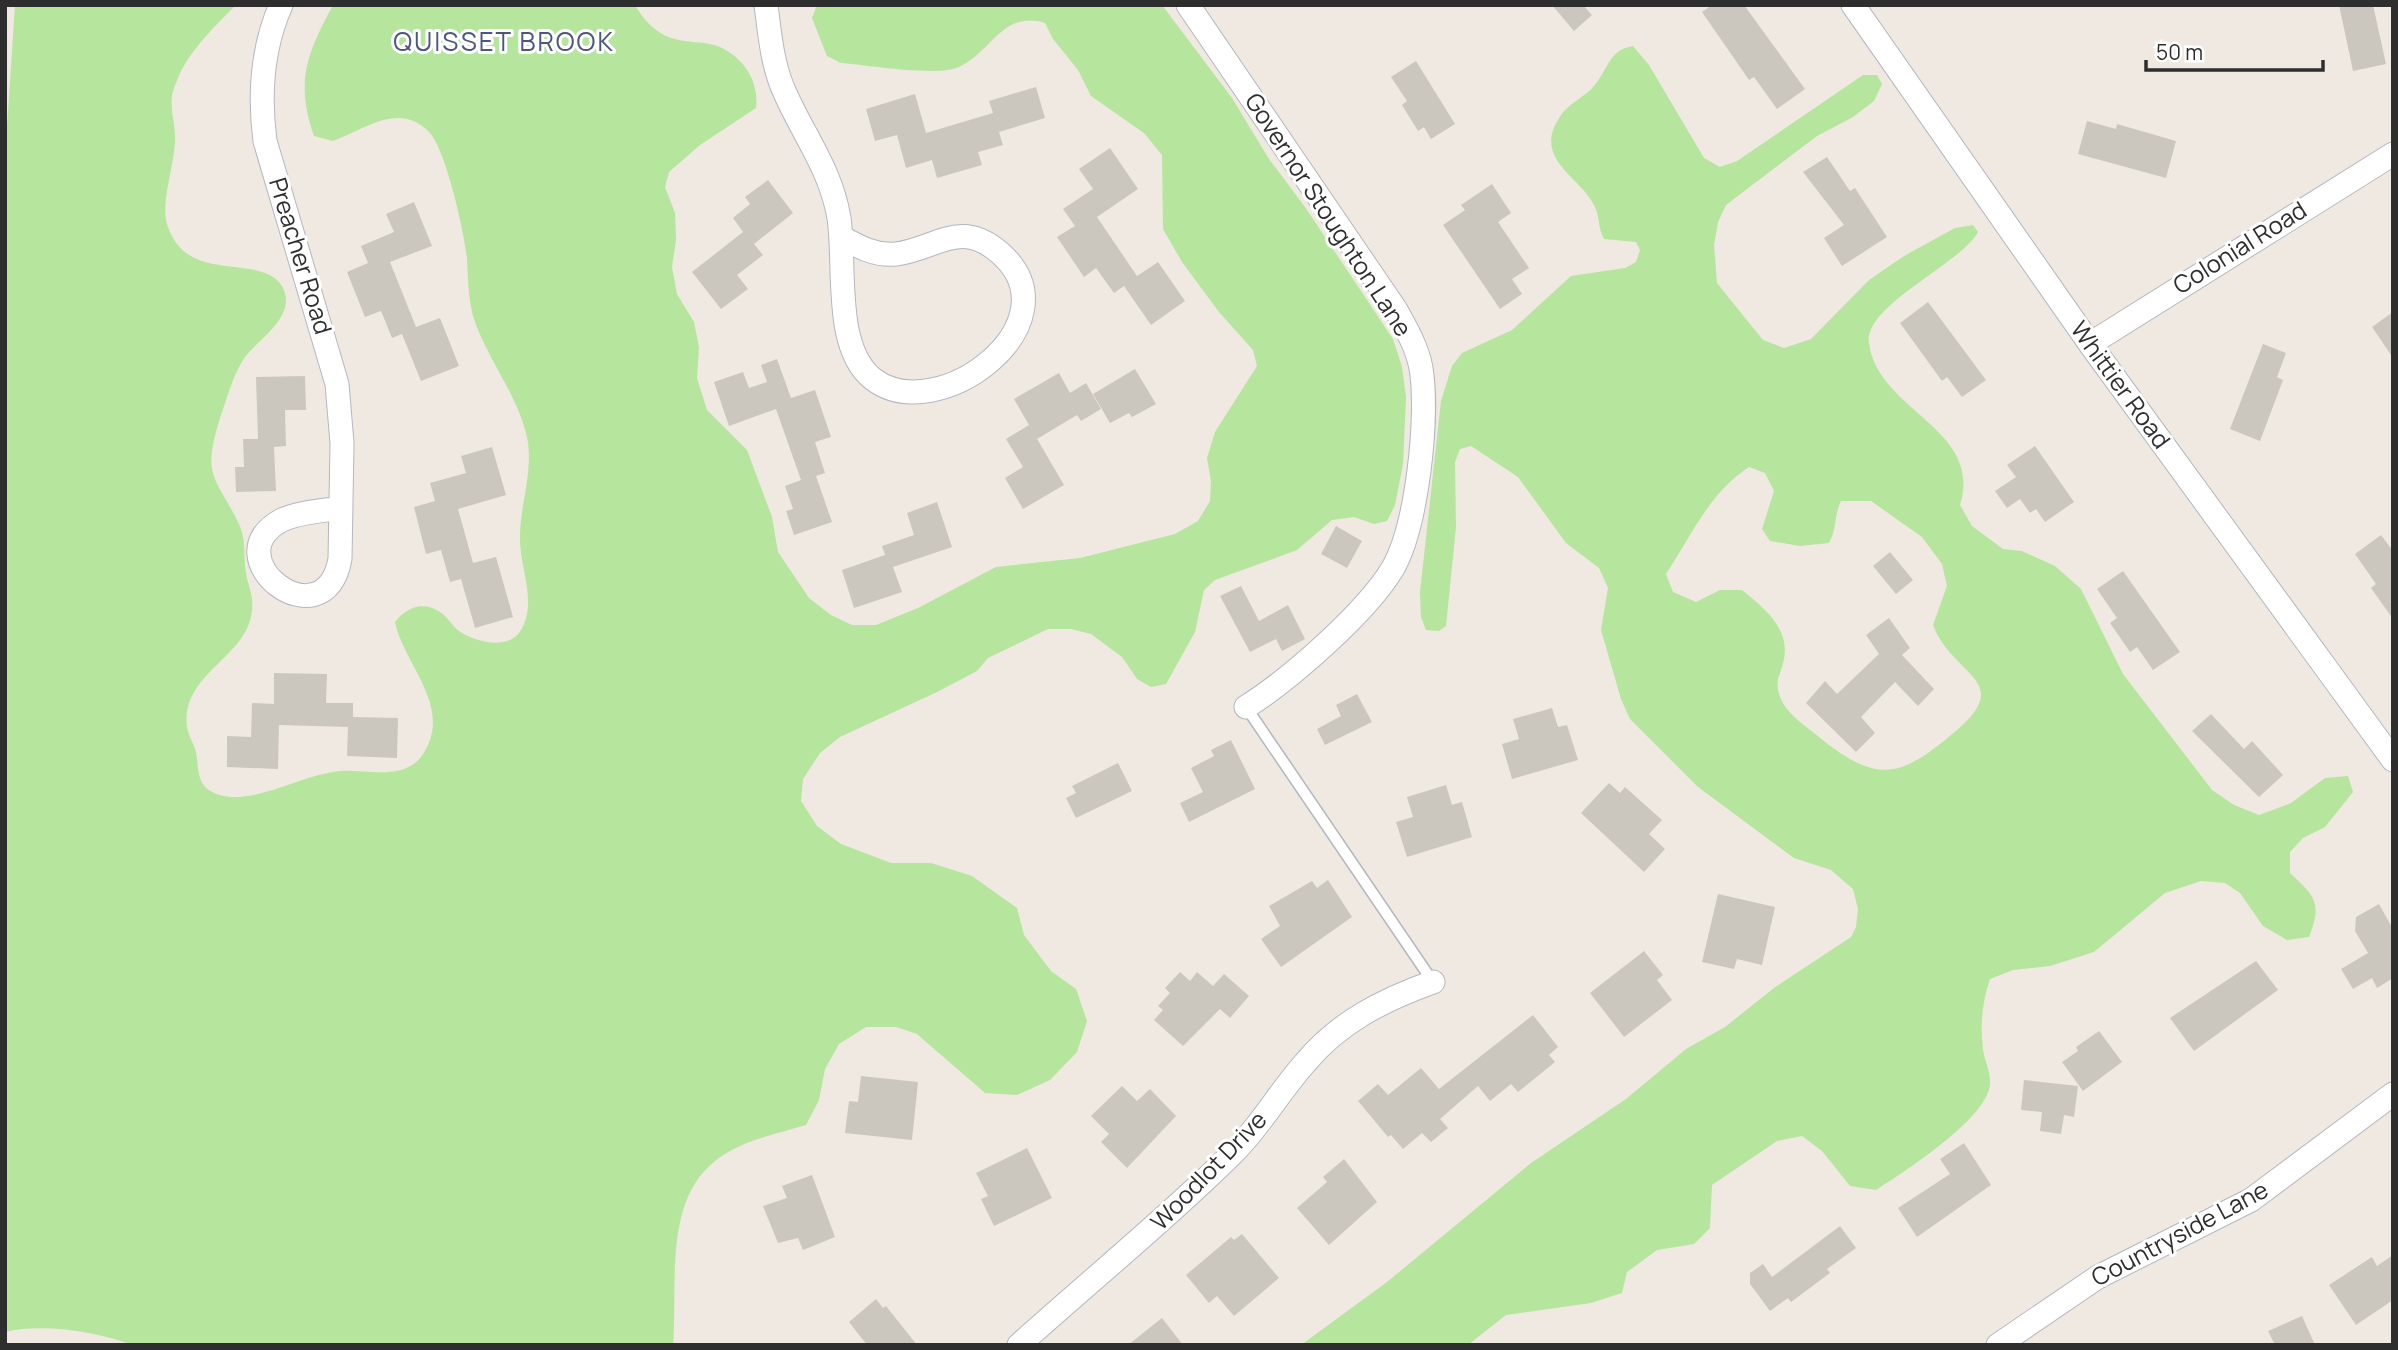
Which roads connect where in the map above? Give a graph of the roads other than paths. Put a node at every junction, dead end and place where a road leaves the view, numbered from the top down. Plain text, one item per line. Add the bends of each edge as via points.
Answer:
1 (281, 5) edge
2 (766, 5) edge
3 (1188, 5) edge
4 (1853, 5) edge
5 (2393, 154) edge
6 (841, 237) junction
7 (2090, 344) junction
8 (341, 508) dead end
9 (1246, 707) joint
10 (2393, 760) edge
11 (1433, 982) joint
12 (2393, 1094) edge
13 (1019, 1345) edge
14 (1998, 1345) edge

1 - 8 street, Preacher Road via 264,71 263,124 337,384
2 - 6 street via 778,78 826,169
3 - 9 street, Governor Stoughton Lane via 1396,310 1417,353 1422,384 1413,499 1394,566 1362,606 1285,681
4 - 7 street, Whittier Road
5 - 7 street, Colonial Road
6 - 6 street via 886,254 950,237 987,243 1006,258 1017,279 1022,315 1014,337 985,364 934,391 909,393 886,387 865,372 853,353
7 - 10 street, Whittier Road
9 - 11 lane
11 - 13 street, Woodlot Drive via 1397,995 1336,1030 1235,1152
12 - 14 street, Countryside Lane via 2251,1200 2098,1277

